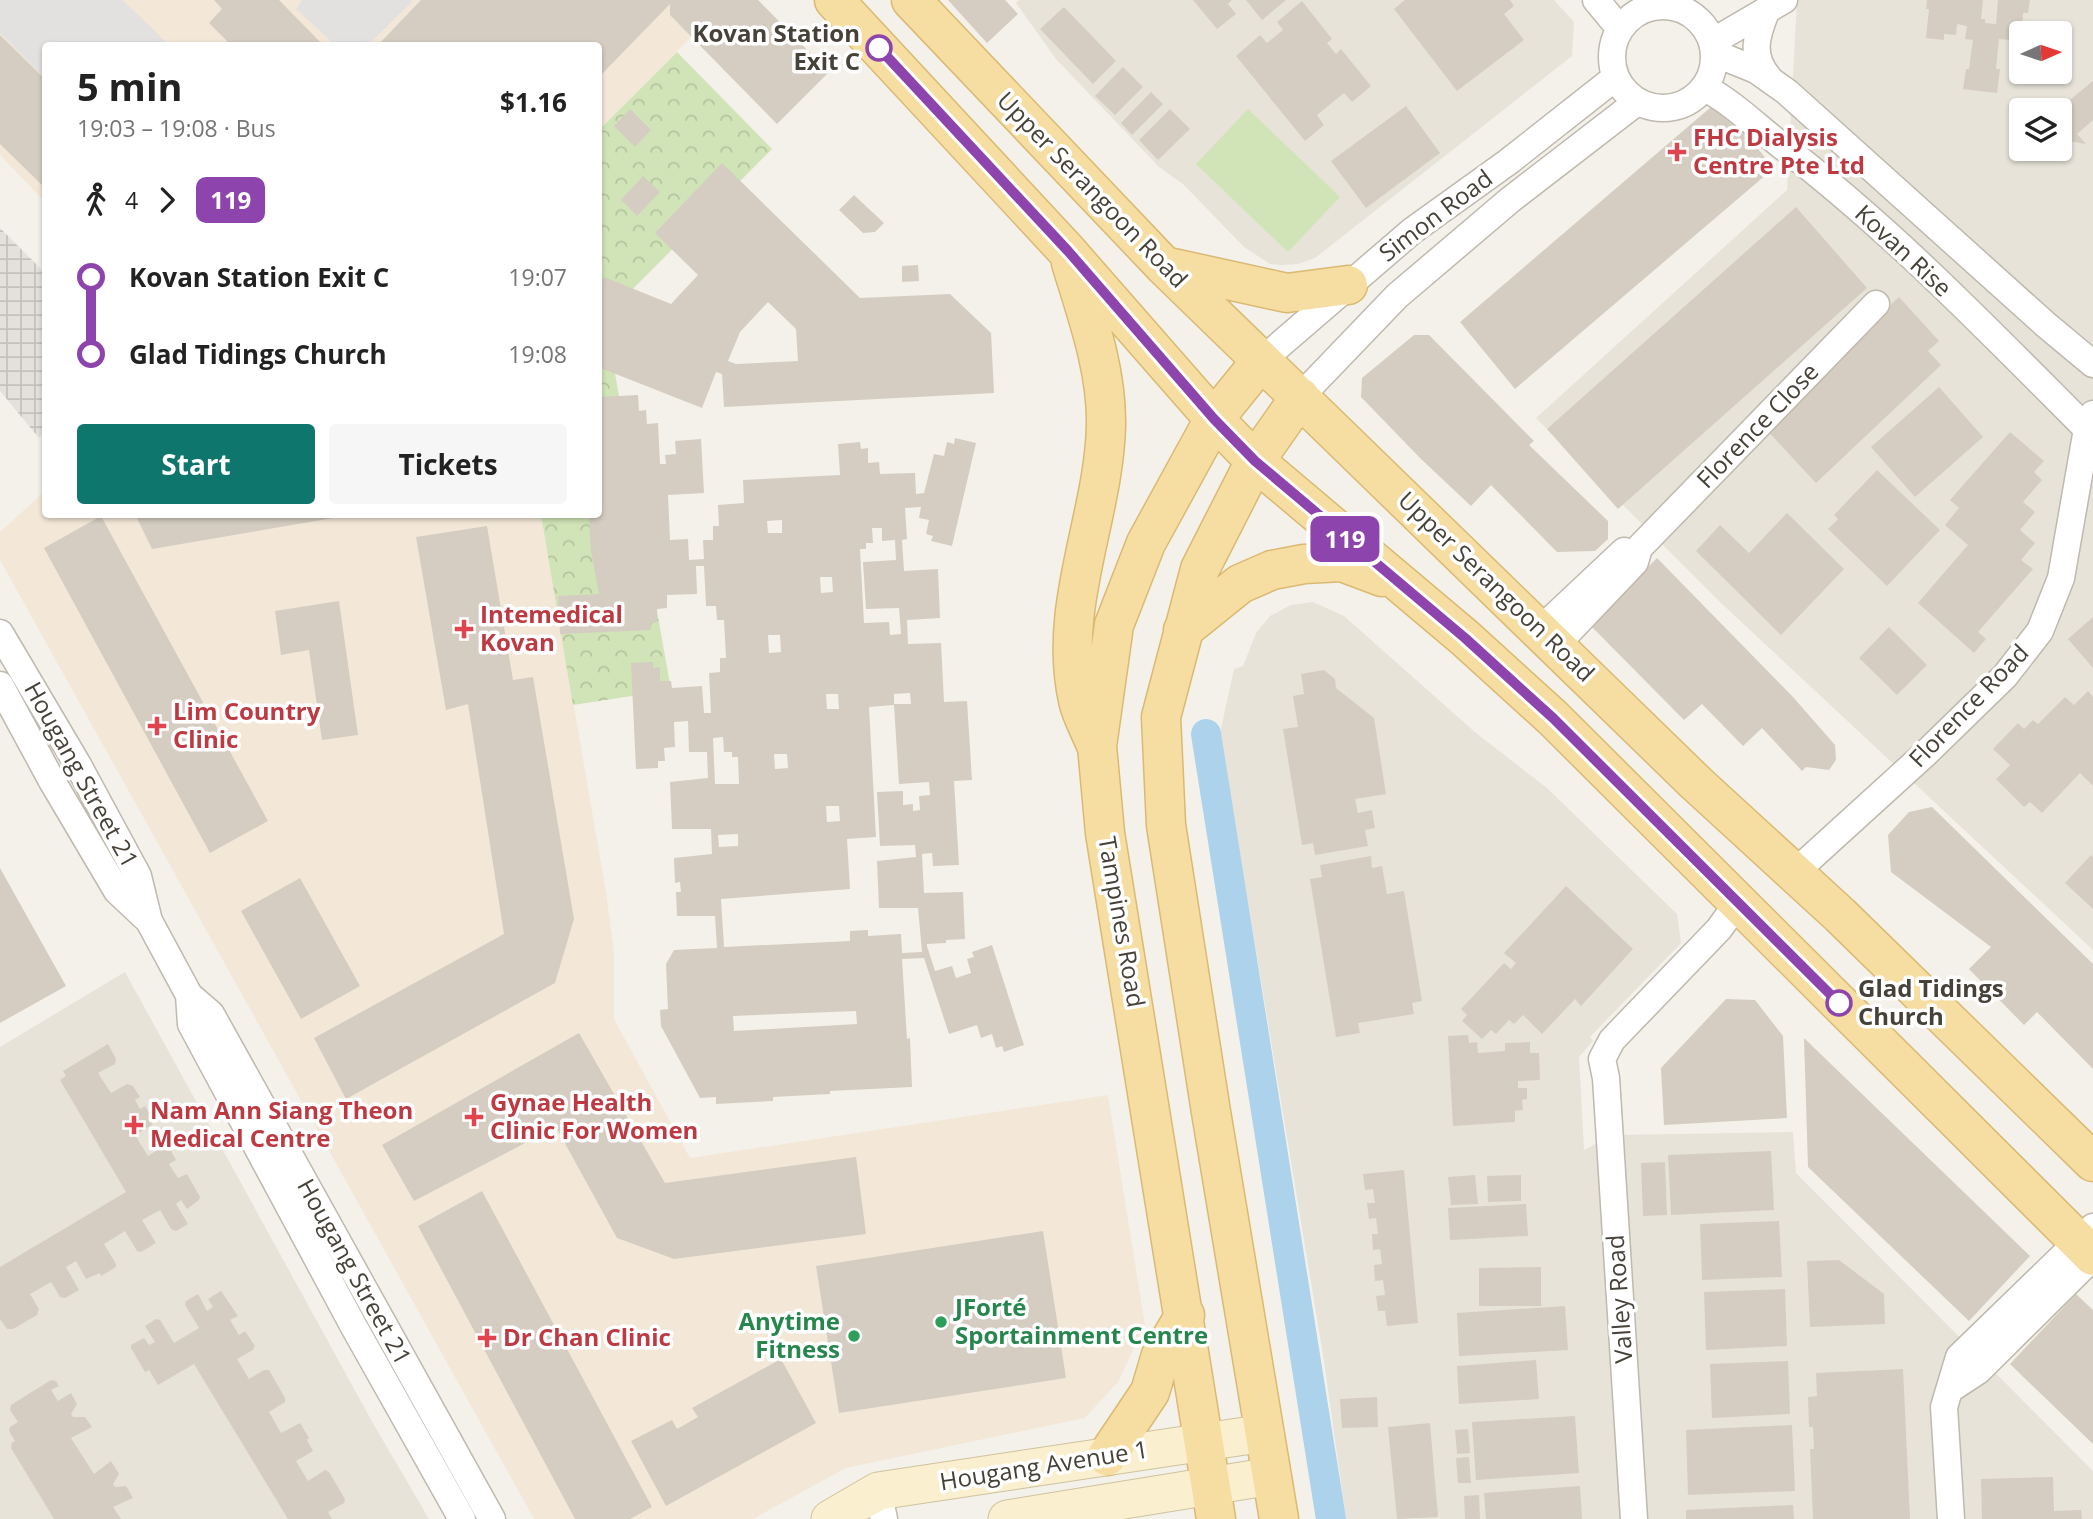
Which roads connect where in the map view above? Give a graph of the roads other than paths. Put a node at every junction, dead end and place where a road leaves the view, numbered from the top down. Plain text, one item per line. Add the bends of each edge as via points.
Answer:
1 (834, 0) edge
2 (911, 0) edge
3 (1596, 0) edge
4 (1660, 3) edge
5 (1775, 6) edge
6 (1620, 29) junction
7 (1713, 47) junction
8 (1616, 78) junction
9 (1769, 78) junction
10 (1705, 88) junction
11 (1637, 102) junction
12 (1068, 251) junction
13 (1164, 266) junction
14 (1348, 285) junction
15 (1876, 303) dead end
16 (1261, 361) junction
17 (2093, 364) edge
18 (1300, 397) junction
19 (1214, 419) junction
20 (2090, 422) edge
21 (1255, 461) junction
22 (2086, 482) edge
23 (1396, 582) junction
24 (1183, 630) junction
25 (0, 633) edge
26 (1548, 638) junction
27 (0, 685) edge
28 (1097, 747) junction
29 (1794, 874) junction
30 (1751, 914) junction
31 (149, 921) junction
32 (189, 995) junction
33 (2093, 1162) edge
34 (2089, 1245) edge
35 (1185, 1315) junction
36 (1265, 1433) junction
37 (1205, 1442) junction
38 (1107, 1456) junction
39 (1272, 1476) junction
40 (1214, 1502) edge
41 (881, 1505) edge
42 (462, 1519) edge
43 (492, 1519) edge
44 (830, 1519) edge
45 (1007, 1519) edge
46 (1279, 1519) edge
47 (1634, 1519) edge
48 (1951, 1519) edge

1 - 12 main road
2 - 13 main road, Upper Serangoon Road
3 - 6 street
4 - 6 street via 1633,15
4 - 7 street via 1698,19
5 - 7 street
5 - 9 street via 1755,46
6 - 8 street via 1612,51
7 - 9 street, Kovan Rise
7 - 10 street via 1713,68
8 - 11 street
8 - 14 street, Simon Road via 1412,231
9 - 17 street, Kovan Rise
10 - 11 street via 1686,103 1670,108
10 - 20 street, Kovan Rise via 1724,98 1817,173
11 - 18 street, Simon Road via 1510,200 1397,296
12 - 19 main road
12 - 28 main road via 1106,399 1101,475 1079,579 1072,649 1078,702
13 - 14 main road via 1287,293
13 - 16 main road, Upper Serangoon Road
14 - 16 street, Simon Road
15 - 26 street, Florence Close via 1639,548 1625,550
16 - 18 main road, Upper Serangoon Road
16 - 19 main road, Tampines Road
18 - 21 main road
18 - 26 main road, Upper Serangoon Road
19 - 21 main road
19 - 28 main road, Tampines Road via 1146,543 1114,625
20 - 22 street, Florence Road
21 - 23 main road
21 - 24 main road via 1200,569
22 - 29 street, Florence Road via 2061,578 2039,631 2005,676
23 - 24 main road via 1342,562 1272,570 1240,584
23 - 30 main road via 1553,718
24 - 36 main road via 1161,717 1166,825
25 - 31 street, Hougang Street 21 via 138,876
26 - 29 main road, Upper Serangoon Road
27 - 31 street, Hougang Street 21 via 117,891
28 - 35 main road, Tampines Road via 1105,833
29 - 33 main road, Upper Serangoon Road
30 - 34 main road
30 - 47 street, Valley Road via 1745,929 1628,1042 1606,1078
31 - 32 street, Hougang Street 21
32 - 42 street, Hougang Street 21 via 191,1024
32 - 43 street, Hougang Street 21 via 217,1024
34 - 48 street via 1959,1357 1944,1407
35 - 37 main road, Tampines Road
35 - 38 main road via 1161,1355 1150,1392
36 - 37 main road, Hougang Avenue 1
36 - 39 main road
37 - 38 main road, Hougang Avenue 1
37 - 40 main road, Tampines Road
38 - 41 main road, Hougang Avenue 1
39 - 40 main road, Hougang Avenue 1
39 - 46 main road
40 - 45 main road, Hougang Avenue 1
41 - 44 main road, Hougang Avenue 1

